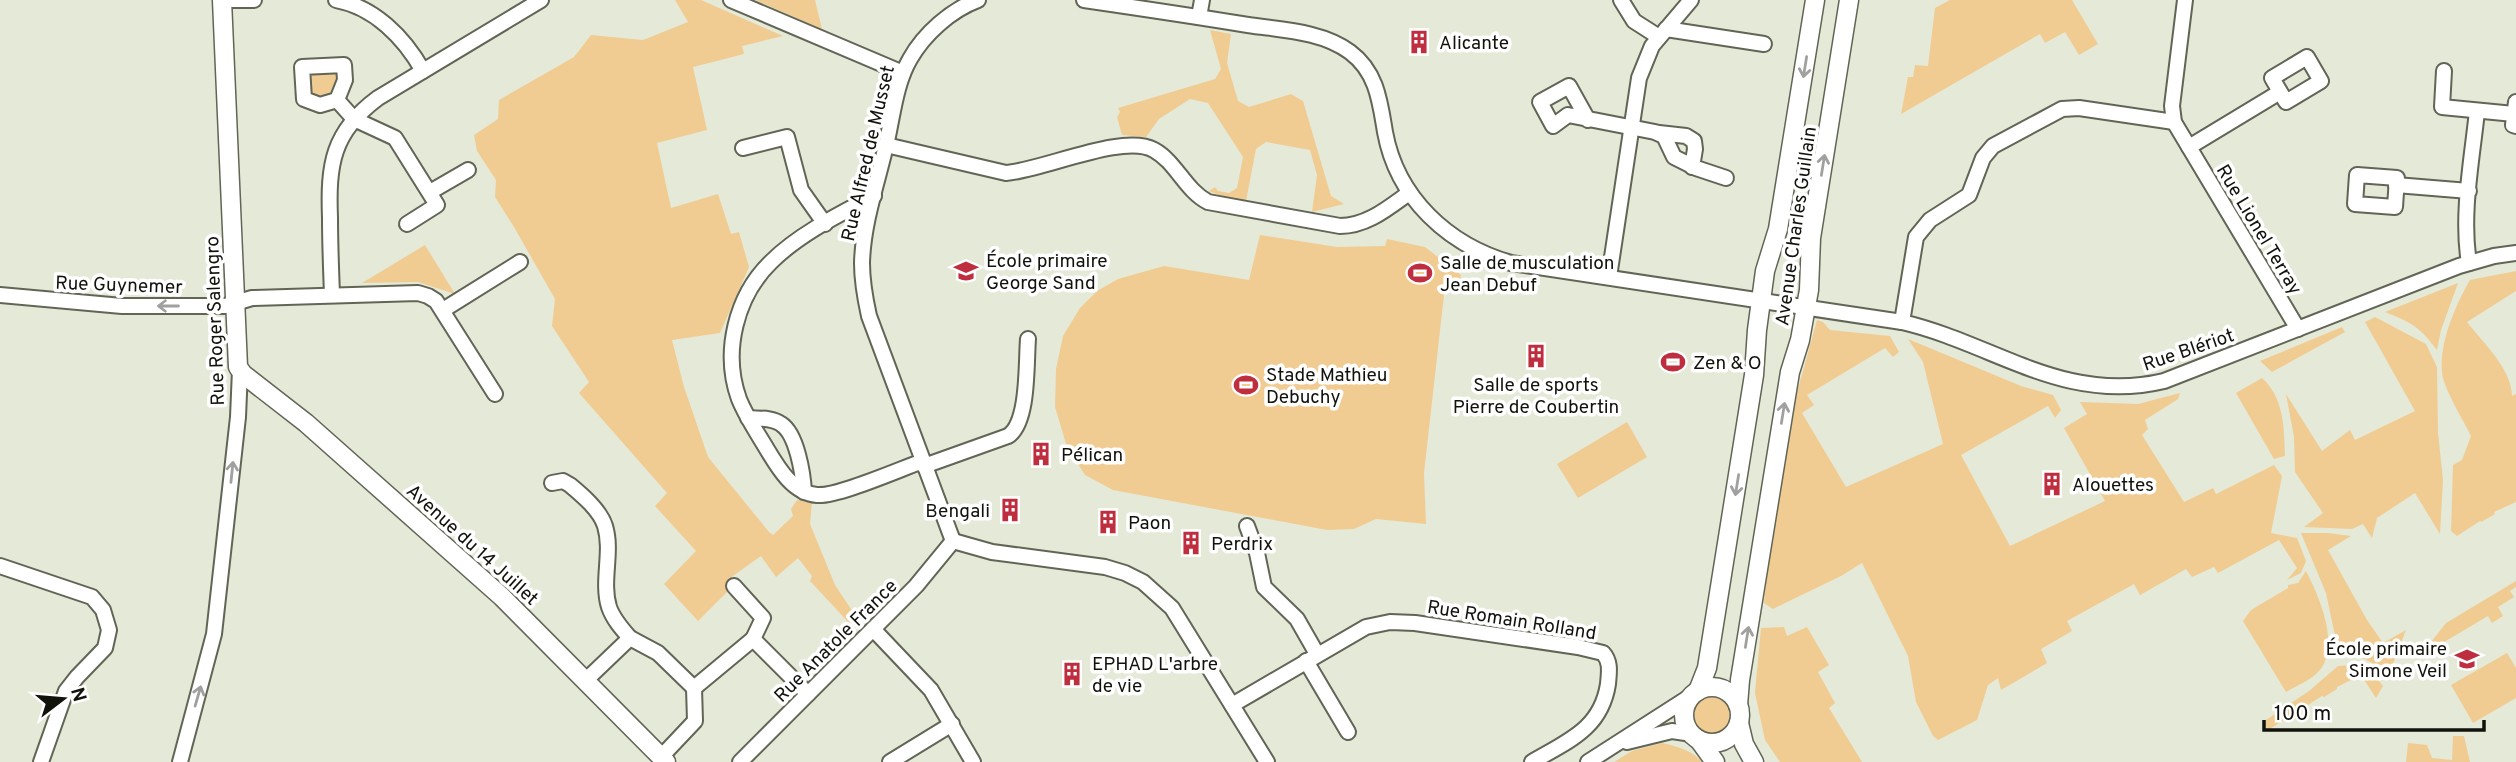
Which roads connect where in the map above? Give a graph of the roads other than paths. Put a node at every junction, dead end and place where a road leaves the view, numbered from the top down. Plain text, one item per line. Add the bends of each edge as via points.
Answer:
1 (222, 0) edge
2 (232, 0) edge
3 (254, 0) edge
4 (338, 0) edge
5 (541, 0) edge
6 (731, 0) edge
7 (978, 0) edge
8 (1084, 0) edge
9 (1202, 0) edge
10 (1621, 0) edge
11 (1690, 0) edge
12 (1815, 0) edge
13 (1849, 0) edge
14 (2185, 0) edge
15 (1199, 17) junction
16 (1662, 33) junction
17 (1764, 44) dead end
18 (423, 71) junction
19 (2444, 71) dead end
20 (903, 73) junction
21 (2280, 92) dead end
22 (337, 100) dead end
23 (2477, 111) junction
24 (2515, 114) edge
25 (354, 119) junction
26 (1588, 120) dead end
27 (2174, 122) junction
28 (1630, 127) junction
29 (1659, 133) junction
30 (886, 145) junction
31 (2189, 147) junction
32 (743, 148) dead end
33 (1692, 167) junction
34 (468, 170) dead end
35 (1726, 177) dead end
36 (2396, 185) dead end
37 (2469, 191) junction
38 (430, 192) junction
39 (1409, 193) junction
40 (874, 196) junction
41 (407, 224) dead end
42 (825, 224) junction
43 (2516, 253) edge
44 (520, 261) dead end
45 (2469, 263) junction
46 (1609, 277) junction
47 (332, 294) junction
48 (0, 295) edge
49 (1761, 301) junction
50 (236, 302) junction
51 (1805, 307) junction
52 (443, 310) junction
53 (1902, 322) junction
54 (2298, 329) junction
55 (1028, 340) dead end
56 (240, 370) junction
57 (495, 394) dead end
58 (748, 418) junction
59 (924, 463) junction
60 (552, 483) dead end
61 (804, 492) junction
62 (1247, 526) dead end
63 (954, 541) junction
64 (0, 566) edge
65 (734, 586) dead end
66 (873, 629) junction
67 (630, 638) junction
68 (753, 639) junction
69 (1311, 658) junction
70 (585, 681) junction
71 (694, 688) junction
72 (1696, 693) junction
73 (808, 694) junction
74 (1232, 705) junction
75 (1739, 714) junction
76 (951, 724) junction
77 (1348, 732) dead end
78 (1695, 737) junction
79 (1615, 745) junction
80 (664, 759) edge
81 (41, 762) edge
82 (180, 762) edge
83 (740, 762) edge
84 (890, 762) edge
85 (973, 762) edge
86 (1267, 762) edge
87 (1532, 762) edge
88 (1588, 762) edge
89 (1715, 762) edge
90 (1755, 762) edge

1 - 50 street, Rue Roger Salengro
2 - 3 street
4 - 18 street via 383,23
5 - 18 street
6 - 20 street
7 - 20 street, Rue Alfred de Musset via 926,36
8 - 15 street
9 - 15 street
10 - 16 street via 1634,21
11 - 16 street
12 -> 49 street, Avenue Charles Guillain via 1778,229
51 -> 13 street, Avenue Charles Guillain via 1811,238
14 - 27 street
15 - 39 street, Rue Blériot via 1325,39 1351,52 1376,86 1390,151
16 - 17 street
16 - 28 street via 1639,78
18 - 25 street
19 - 23 street via 2442,107
20 - 30 street, Rue Alfred de Musset
21 - 31 street
22 - 25 street
23 - 24 street
23 - 37 street
25 - 38 street via 395,138
25 - 47 street via 337,145 330,167
26 - 28 street
27 - 31 street, Rue Lionel Terray
27 - 53 street via 2062,109 1993,146 1983,158 1969,195 1930,220 1916,237
28 - 29 street
28 - 46 street
29 - 33 street via 1674,157
29 - 33 street via 1694,141
30 - 39 street via 1006,173 1138,145 1159,153 1209,202 1340,226 1370,219
30 - 40 street, Rue Alfred de Musset
31 - 54 street, Rue Lionel Terray
32 - 42 street via 787,137 801,190
33 - 35 street
34 - 38 street
36 - 37 street
37 - 45 street
38 - 41 street via 438,205
39 - 46 street, Rue Blériot via 1446,232 1487,255 1511,263
40 - 42 street
40 - 59 street, Rue Alfred de Musset via 863,248 864,295
42 - 58 street via 771,262 743,301 732,360 737,392
43 - 45 street, Rue Blériot
44 - 52 street
45 - 54 street, Rue Blériot
46 - 49 street, Rue Blériot
47 - 50 street, Rue Guynemer
47 - 52 street, Rue Guynemer via 418,293
50 -> 48 street, Rue Guynemer via 225,306 122,306
49 - 51 street, Rue Blériot
49 -> 72 street, Avenue Charles Guillain via 1754,375 1707,668
50 - 56 street, Rue Roger Salengro
51 - 53 street, Rue Blériot
75 -> 51 street, Avenue Charles Guillain via 1740,680 1790,372
52 - 57 street
53 - 54 street, Rue Blériot via 2048,376 2113,386 2164,381
55 - 59 street via 1023,409 1017,429
56 - 70 street, Avenue du 14 Juillet via 449,549
82 -> 56 street, Rue Roger Salengro via 214,634
58 - 61 street via 783,473
58 - 61 street via 773,420 785,427 798,458
59 - 61 street via 833,493
59 - 63 street, Rue Alfred de Musset
60 - 67 street via 570,485 603,521 609,607
62 - 69 street via 1264,587 1297,619
63 - 66 street, Rue Anatole France
63 - 74 street via 992,552 1105,567 1143,582 1172,608
64 - 81 street via 92,597 103,610 109,630 105,648 66,691
65 - 68 street via 762,618
66 - 73 street, Rue Anatole France
66 - 76 street via 925,682
67 - 70 street
67 - 71 street via 658,653
68 - 71 street
68 - 73 street
69 - 74 street, Rue Romain Rolland
69 - 77 street
69 - 87 street, Rue Romain Rolland via 1366,627 1400,621 1603,653 1608,660 1608,680 1596,717 1581,732
70 - 80 street, Avenue du 14 Juillet
71 - 80 street via 695,721
72 - 75 street via 1709,687 1722,689 1730,694
72 - 78 street via 1685,714
72 - 79 street
73 - 83 street, Rue Anatole France
74 - 86 street
75 - 78 street via 1733,734 1721,742
75 - 90 street, Avenue Charles Guillain via 1744,744
76 - 84 street
76 - 85 street
78 - 79 street via 1672,731
78 - 89 street
79 - 88 street

